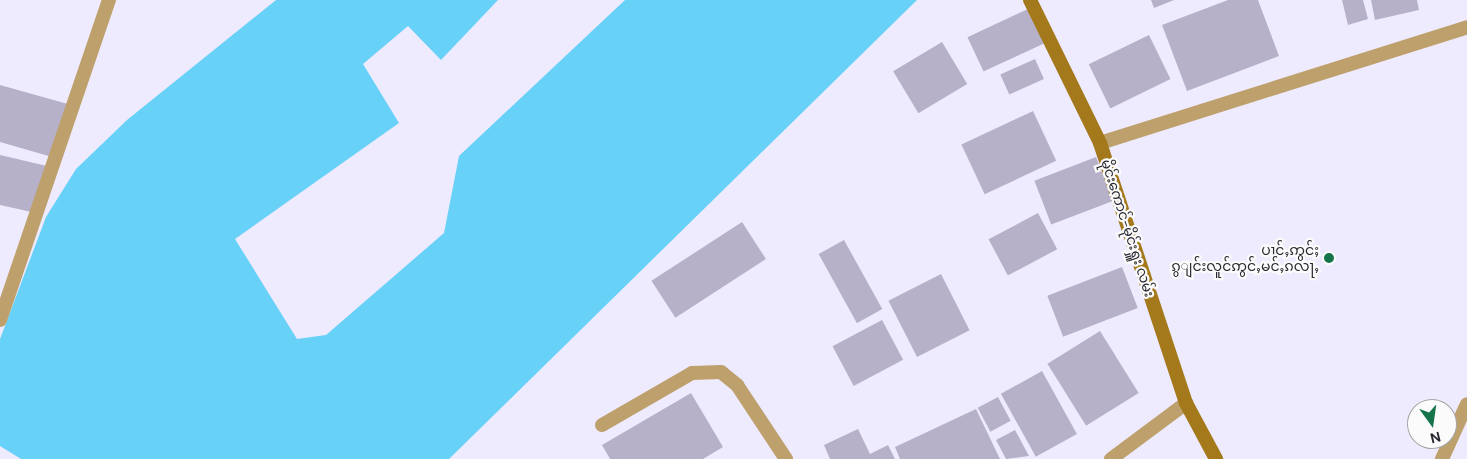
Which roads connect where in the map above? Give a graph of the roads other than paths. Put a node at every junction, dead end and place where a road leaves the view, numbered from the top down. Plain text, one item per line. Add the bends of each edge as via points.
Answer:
1 (109, 0) edge
2 (1030, 0) edge
3 (1467, 27) edge
4 (1100, 143) junction
5 (0, 320) edge
6 (1186, 403) junction
7 (1467, 404) edge
8 (602, 425) dead end
9 (786, 459) edge
10 (1111, 459) edge
11 (1216, 459) edge
12 (1442, 459) edge

1 - 5 street
2 - 4 main road, မိုင်းကောင်-မိုင်းရှူး လမ်း
3 - 4 street
4 - 6 main road, မိုင်းကောင်-မိုင်းရှူး လမ်း
6 - 10 street
6 - 11 main road, မိုင်းကောင်-မိုင်းရှူး လမ်း
7 - 12 street
8 - 9 street via 692,373 721,372 737,385

